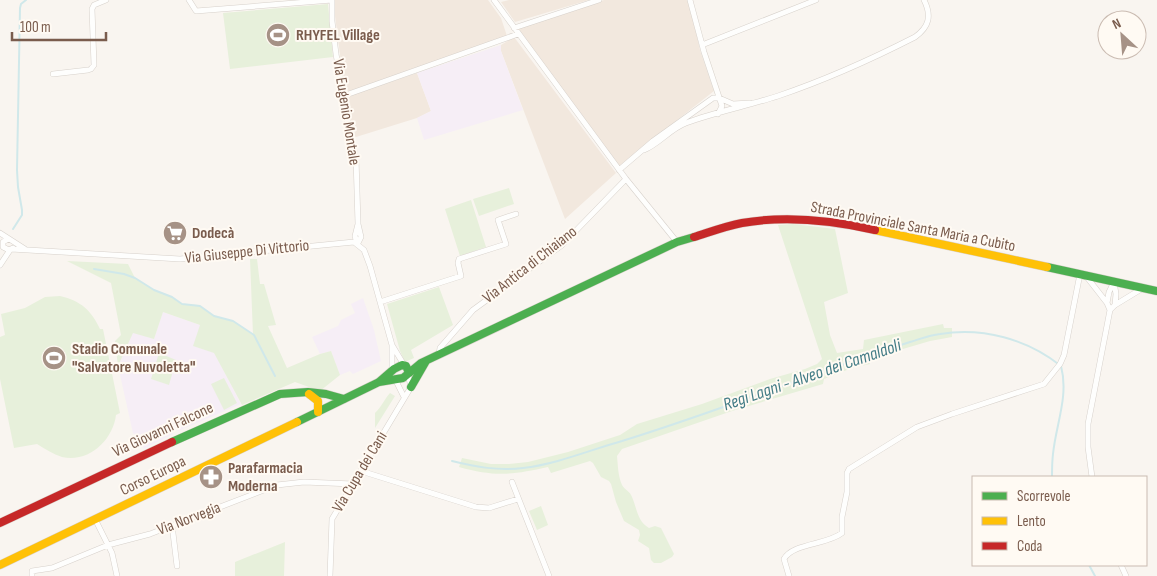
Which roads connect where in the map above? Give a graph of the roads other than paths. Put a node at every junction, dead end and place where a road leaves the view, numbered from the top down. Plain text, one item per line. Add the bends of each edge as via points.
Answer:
1 (106, 0) edge
2 (189, 0) edge
3 (332, 0) edge
4 (494, 0) edge
5 (599, 0) edge
6 (690, 0) edge
7 (816, 0) edge
8 (924, 0) edge
9 (514, 28) junction
10 (518, 34) junction
11 (702, 45) junction
12 (53, 74) dead end
13 (343, 96) junction
14 (720, 98) junction
15 (760, 102) junction
16 (693, 112) junction
17 (718, 114) junction
18 (695, 121) junction
19 (644, 150) junction
20 (619, 170) junction
21 (626, 179) junction
22 (516, 214) dead end
23 (0, 233) edge
24 (8, 239) junction
25 (14, 242) junction
26 (677, 242) junction
27 (358, 244) junction
28 (2, 245) edge
29 (11, 250) junction
30 (28, 250) junction
31 (1, 263) edge
32 (1083, 275) junction
33 (1114, 282) junction
34 (1143, 288) junction
35 (1157, 291) edge
36 (380, 302) junction
37 (1107, 303) junction
38 (1115, 305) junction
39 (1110, 310) junction
40 (392, 345) junction
41 (439, 354) junction
42 (423, 362) junction
43 (407, 370) junction
44 (393, 374) junction
45 (411, 386) junction
46 (307, 393) junction
47 (404, 397) junction
48 (344, 399) junction
49 (318, 412) junction
50 (361, 471) junction
51 (1092, 476) edge
52 (512, 482) dead end
53 (354, 484) junction
54 (518, 499) junction
55 (95, 519) junction
56 (0, 523) edge
57 (172, 526) junction
58 (108, 545) junction
59 (0, 565) edge
60 (177, 566) dead end
61 (32, 576) edge
62 (117, 576) edge
63 (330, 576) edge
64 (549, 576) edge
65 (789, 576) edge

1 - 12 street via 92,9 93,68
2 - 3 street, Via Eugenio Montale via 196,11
3 - 13 street, Via Eugenio Montale
4 - 9 street
5 - 9 street
6 - 11 street
7 - 11 street
8 - 15 street via 928,10 927,25 915,37 851,68
9 - 10 street
10 - 13 street
10 - 20 street
11 - 14 street
13 - 27 street, Via Eugenio Montale via 356,158 361,237
14 - 15 street via 734,104
14 - 16 street via 713,98
14 - 17 street via 722,106
15 - 17 street
16 - 18 street
16 - 19 street
17 - 18 street
18 - 19 street via 682,125
19 - 20 street
20 - 21 street
21 - 26 street
21 - 41 street, Via Antica di Chiaiano via 562,245 474,310 446,340
22 - 36 street via 498,220 506,244 459,259 461,276
23 - 24 street
24 - 25 street
24 - 28 street
25 - 29 street
25 - 30 street, Via Giuseppe Di Vittorio
26 - 32 main road, Strada Provinciale Santa Maria a Cubito via 755,221 812,219
26 - 41 main road, Strada Provinciale Santa Maria a Cubito
27 - 30 street, Via Giuseppe Di Vittorio via 350,241 180,259
27 - 36 street via 366,255
28 - 29 street
28 - 31 street
29 - 30 street, Via Giuseppe Di Vittorio
29 - 31 street
32 - 33 main road, Strada Provinciale Santa Maria a Cubito
32 - 37 street
32 - 65 street via 1064,355 1044,384 917,427 849,469 842,533 787,554 784,559
33 - 34 main road, Strada Provinciale Santa Maria a Cubito
33 - 37 street
33 - 38 street
34 - 35 main road, Strada Provinciale Santa Maria a Cubito
34 - 38 street
36 - 40 street
37 - 39 street
38 - 39 street
39 - 51 street via 1088,424
40 - 43 street
40 - 44 street
41 - 42 main road, Strada Provinciale Santa Maria a Cubito
42 - 43 main road, Strada Provinciale Santa Maria a Cubito
42 - 45 main road via 421,372
43 - 44 main road via 398,366
43 - 44 main road via 403,378
43 - 45 street
44 - 47 street
44 - 48 main road, Corso Europa
45 - 47 street, Via Cupa dei Cani
46 - 48 main road, Via Giovanni Falcone
46 - 49 main road via 318,402
46 - 56 main road, Via Giovanni Falcone via 285,392 270,397
47 - 50 street, Via Cupa dei Cani
48 - 49 main road, Corso Europa
49 - 55 main road, Corso Europa
50 - 53 street, Via Cupa dei Cani
50 - 54 street via 476,507 489,508
52 - 54 street
53 - 57 street, Via Norvegia via 287,482
53 - 63 street, Via Cupa dei Cani via 332,519
54 - 64 street
55 - 58 street
55 - 59 main road, Corso Europa
57 - 58 street, Via Norvegia
57 - 60 street
58 - 61 street, Via Norvegia via 52,568 32,571
58 - 62 street

